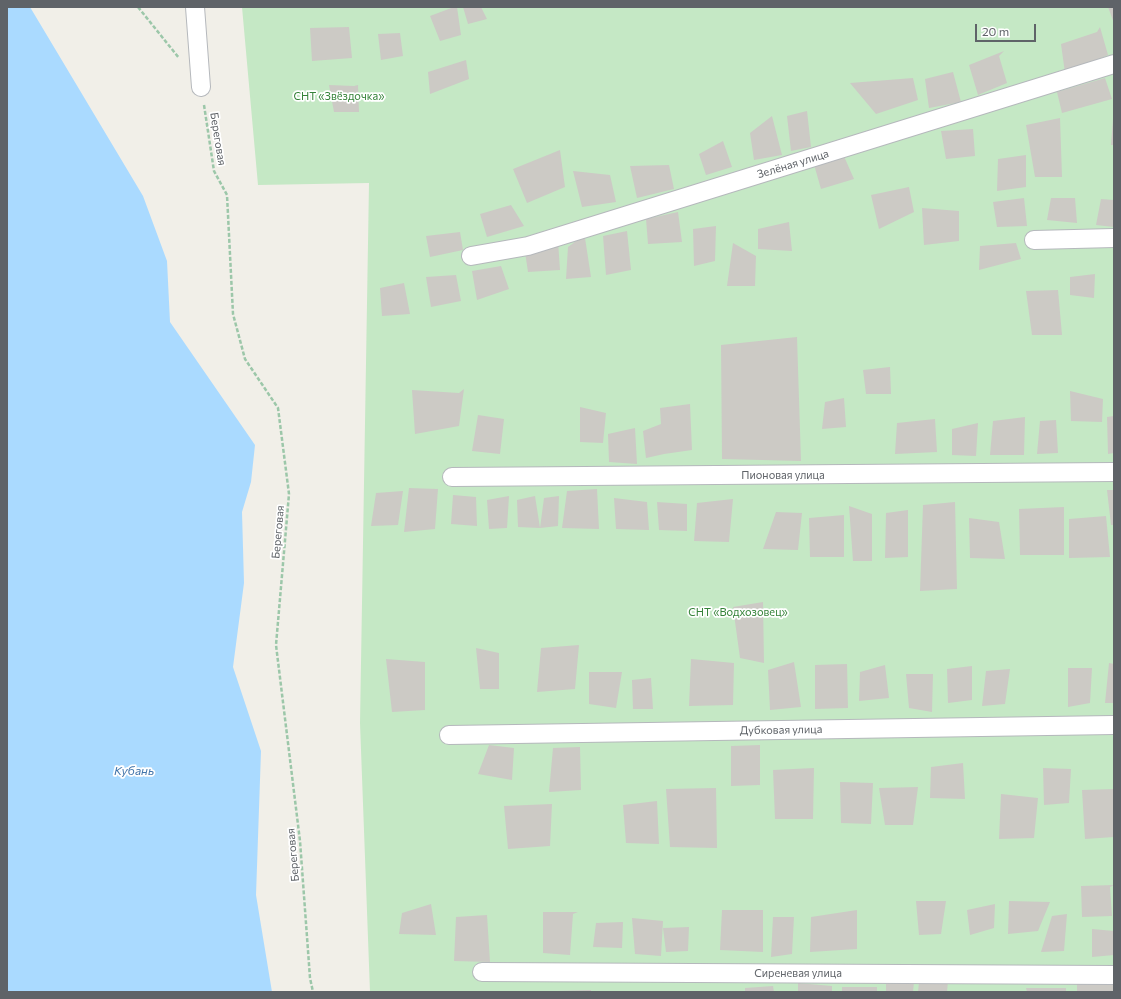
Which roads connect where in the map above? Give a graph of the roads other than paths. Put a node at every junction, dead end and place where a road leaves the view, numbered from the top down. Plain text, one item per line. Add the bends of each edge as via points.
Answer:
1 (195, 7) edge
2 (1114, 64) edge
3 (202, 88) road end
4 (1114, 238) edge
5 (1034, 240) dead end
6 (471, 256) dead end
7 (1114, 472) edge
8 (452, 477) dead end
9 (1114, 725) edge
10 (449, 735) dead end
11 (482, 972) dead end
12 (1114, 975) edge

1 - 3 street
2 - 6 street, Зелёная улица via 528,246
4 - 5 street
7 - 8 street, Пионовая улица
9 - 10 street, Дубковая улица
11 - 12 street, Сиреневая улица

